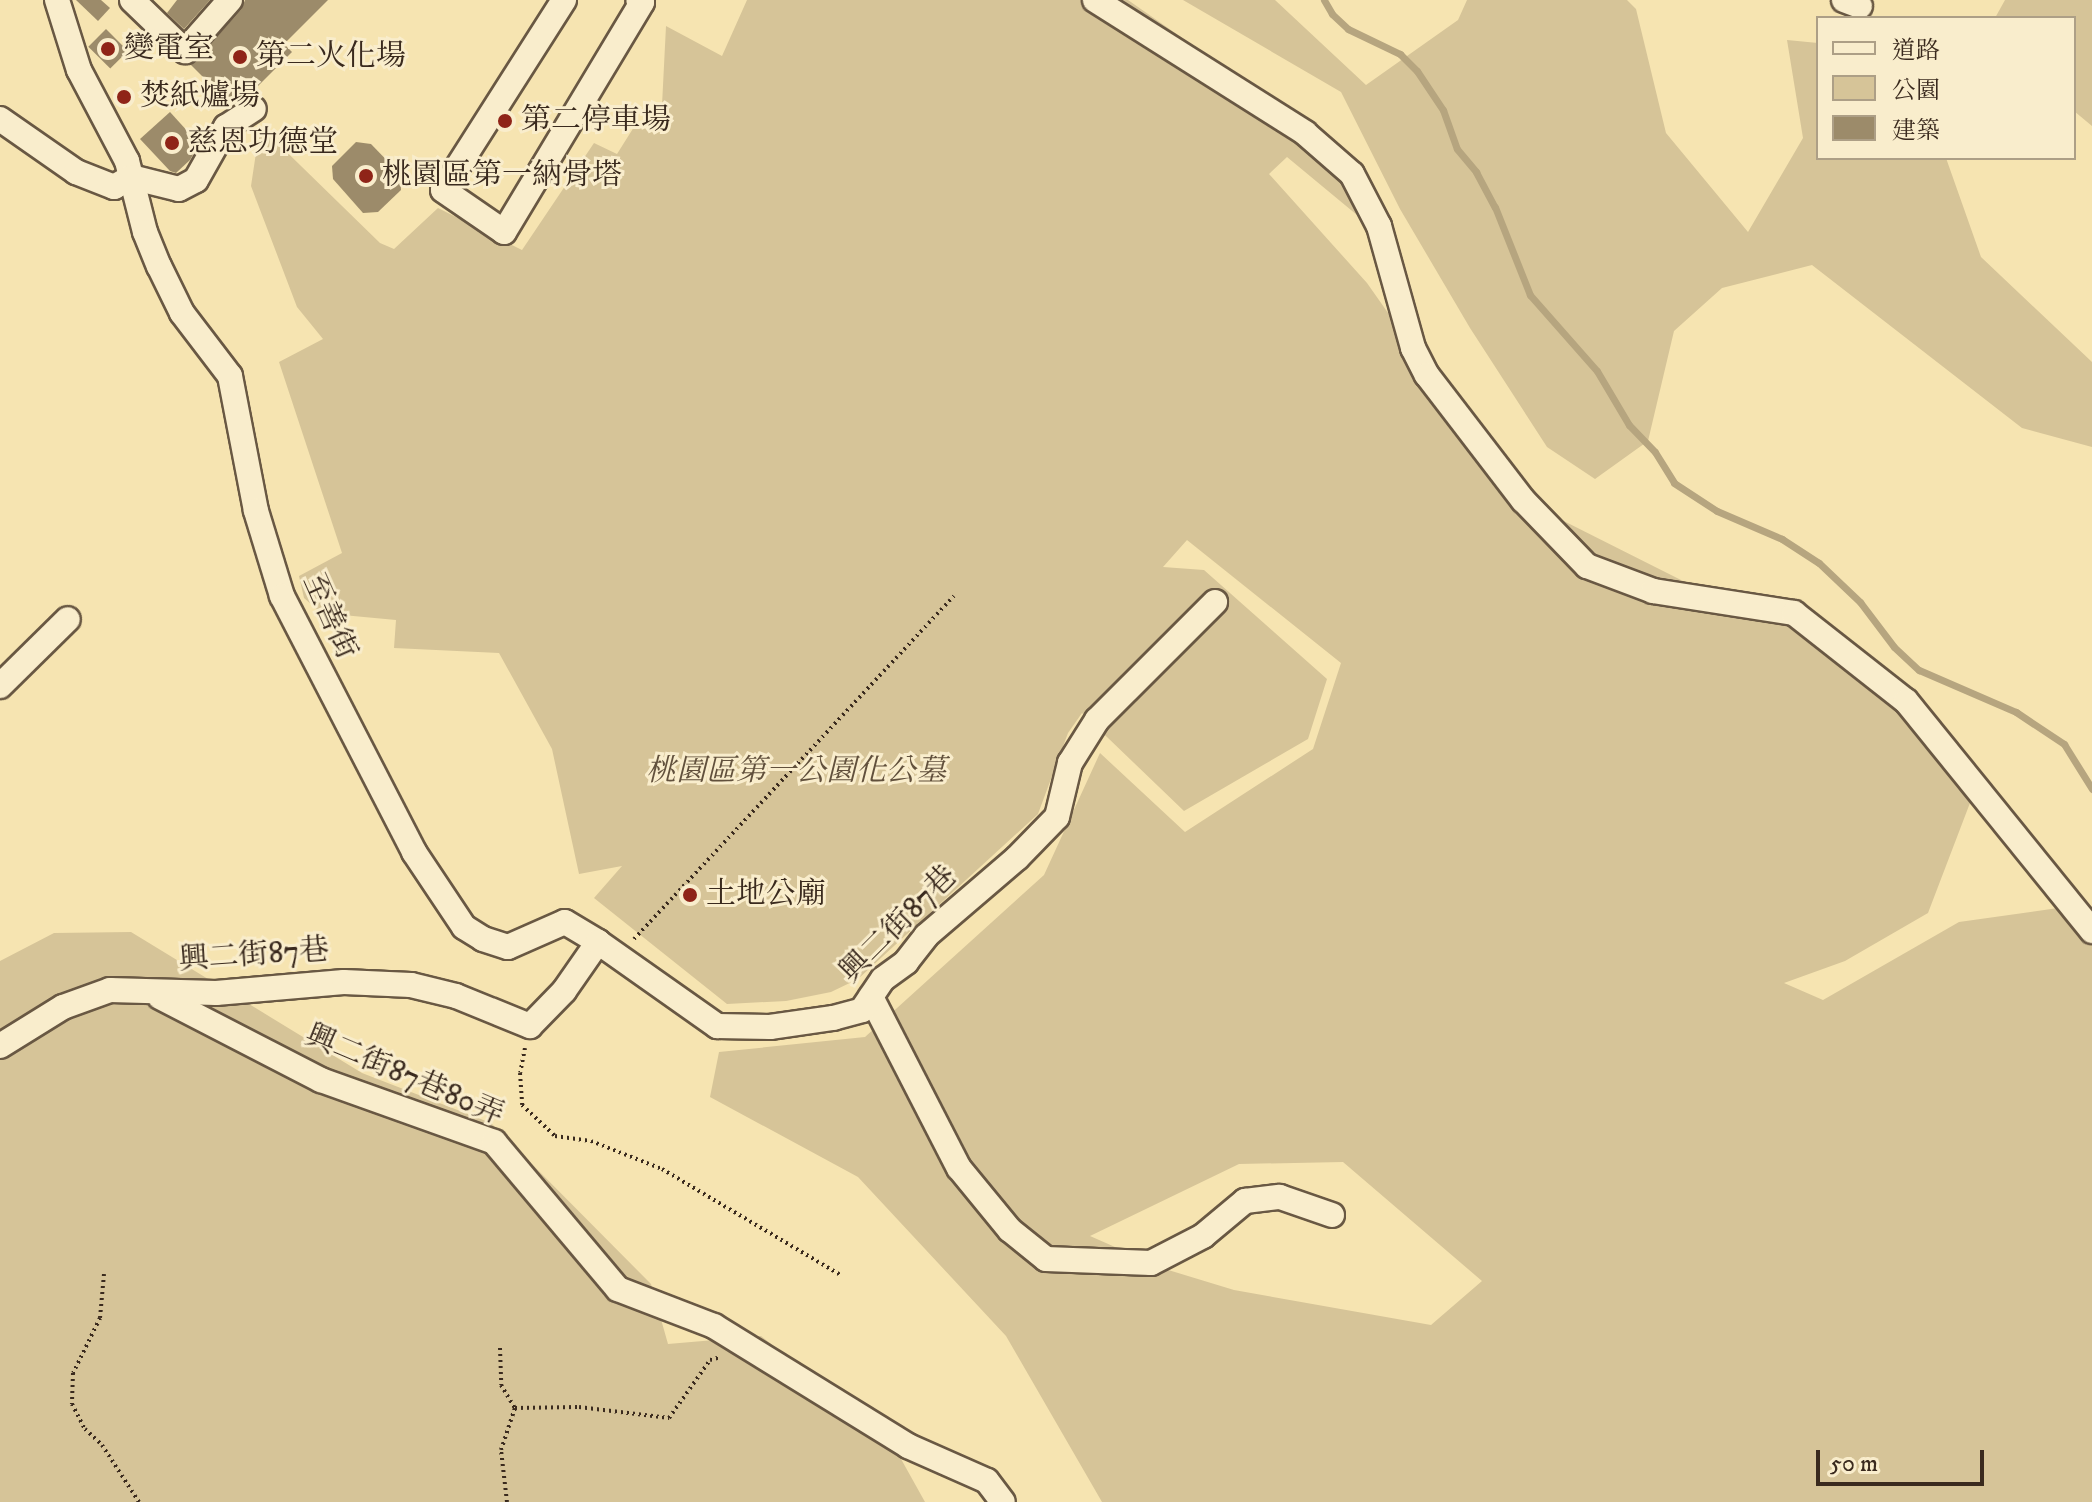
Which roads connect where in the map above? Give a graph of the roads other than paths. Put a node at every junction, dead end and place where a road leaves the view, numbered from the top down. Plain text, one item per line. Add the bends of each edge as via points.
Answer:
1 (57, 0) edge
2 (132, 0) edge
3 (230, 0) edge
4 (564, 0) edge
5 (638, 0) edge
6 (1095, 0) edge
7 (254, 109) dead end
8 (0, 119) edge
9 (131, 177) junction
10 (1215, 602) dead end
11 (68, 619) dead end
12 (0, 686) edge
13 (2092, 931) edge
14 (608, 949) junction
15 (155, 994) junction
16 (871, 997) junction
17 (0, 1046) edge
18 (1332, 1215) dead end
19 (1003, 1502) edge

1 - 9 street, 至善街 via 79,70
2 - 3 street via 185,51
4 - 5 street via 443,190 504,232 642,2
6 - 13 street via 1305,133 1352,174 1379,226 1413,348 1427,375 1523,500 1587,566 1653,591 1794,613 1906,701
7 - 9 street via 226,127 196,180 179,189
8 - 9 street via 76,172 114,187
9 - 14 street, 至善街 via 145,232 182,313 230,376 256,511 282,596 414,852 464,927 483,939 508,947 565,922
10 - 16 street, 興二街87巷 via 1097,720 1070,763 1057,817 926,936
11 - 12 street
14 - 15 street, 興二街87巷 via 530,1026 456,996 411,985 344,982
14 - 16 street, 興二街87巷 via 717,1026 770,1027 833,1018 862,1010
15 - 17 street, 興二街87巷 via 110,990 63,1007
15 - 19 street, 興二街87巷80弄 via 321,1080 494,1142 618,1289 714,1326 908,1446 987,1481
16 - 18 street via 959,1168 1010,1230 1046,1259 1151,1263 1203,1236 1245,1201 1280,1197

